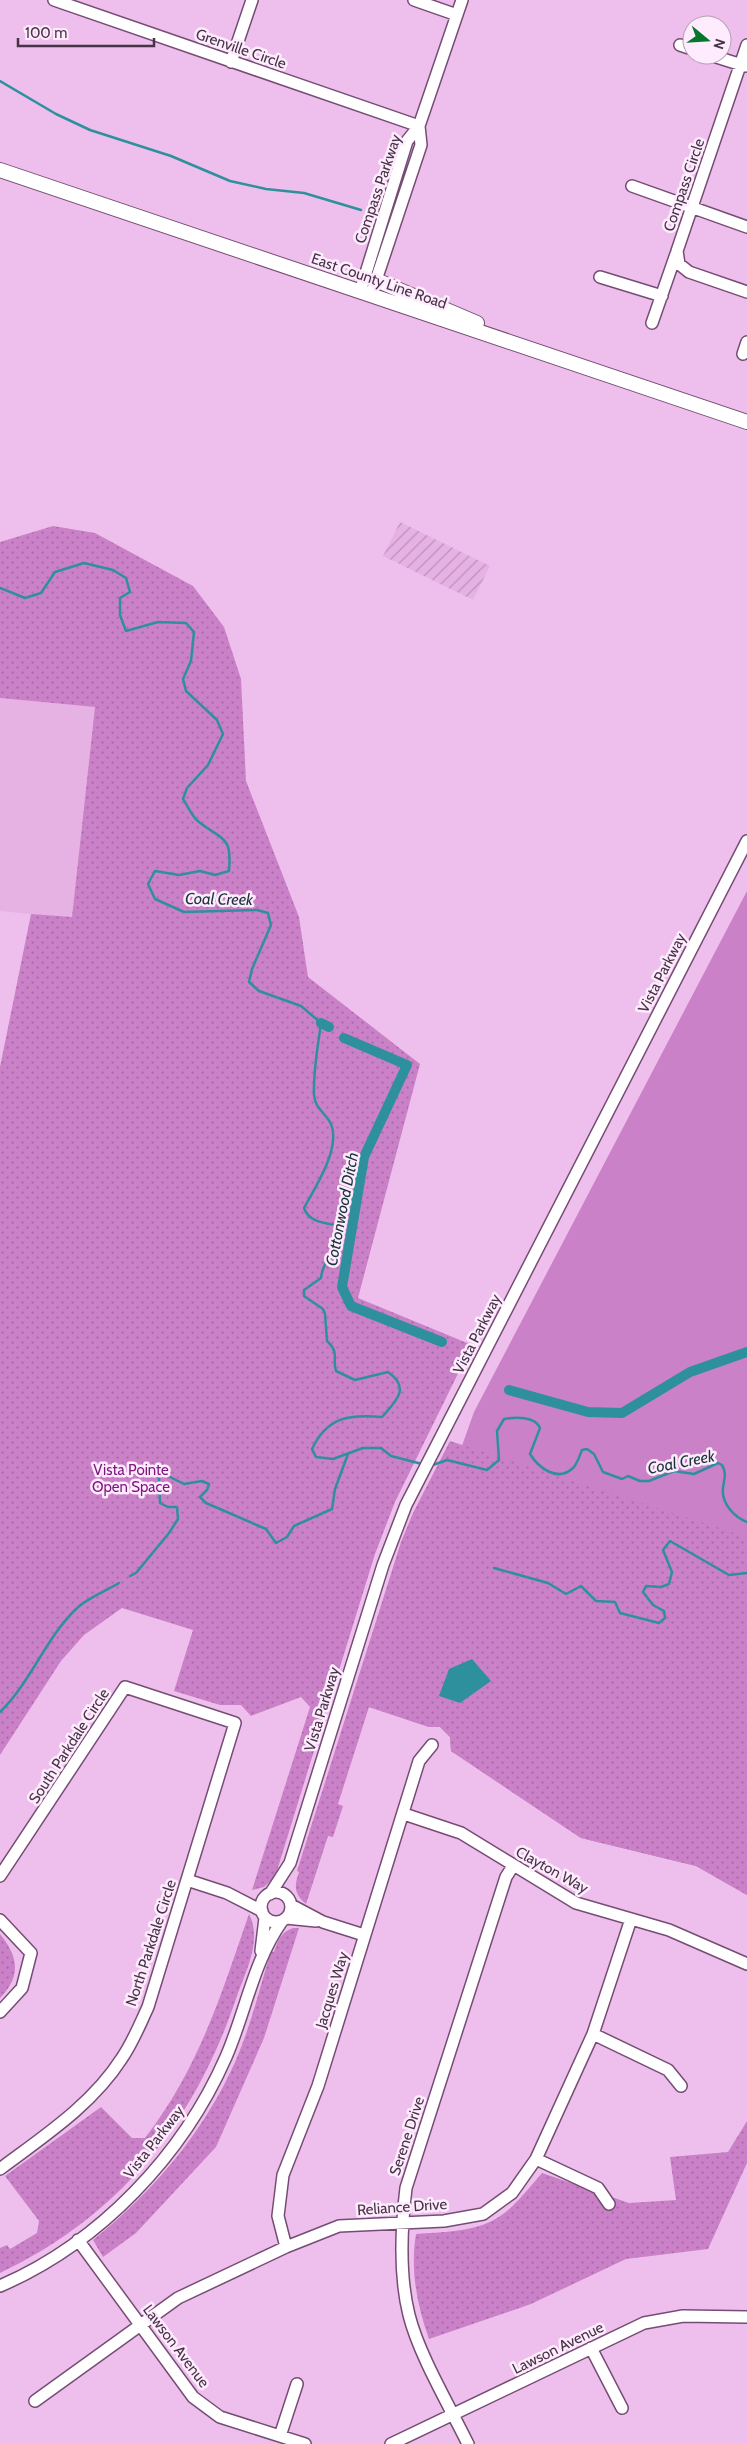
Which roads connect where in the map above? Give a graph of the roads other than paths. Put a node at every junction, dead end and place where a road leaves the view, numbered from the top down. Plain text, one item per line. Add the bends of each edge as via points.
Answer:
1 (54, 0) edge
2 (252, 0) edge
3 (414, 0) edge
4 (462, 0) edge
5 (457, 15) junction
6 (747, 45) edge
7 (231, 62) junction
8 (732, 62) edge
9 (744, 66) edge
10 (419, 126) junction
11 (0, 170) edge
12 (632, 186) dead end
13 (691, 208) junction
14 (747, 227) edge
15 (677, 251) junction
16 (600, 277) dead end
17 (376, 280) junction
18 (747, 292) edge
19 (366, 294) junction
20 (662, 296) junction
21 (652, 323) dead end
22 (747, 342) edge
23 (743, 354) dead end
24 (577, 364) junction
25 (706, 408) junction
26 (747, 421) edge
27 (747, 430) edge
28 (747, 841) edge
29 (188, 1708) joint
30 (432, 1745) dead end
31 (404, 1814) junction
32 (290, 1863) junction
33 (513, 1866) junction
34 (0, 1876) edge
35 (187, 1880) junction
36 (227, 1893) junction
37 (268, 1895) junction
38 (288, 1901) junction
39 (264, 1914) junction
40 (631, 1919) junction
41 (0, 1920) edge
42 (284, 1920) junction
43 (323, 1922) junction
44 (364, 1935) junction
45 (260, 1958) junction
46 (747, 1964) edge
47 (0, 2012) edge
48 (594, 2034) junction
49 (681, 2086) dead end
50 (536, 2159) junction
51 (0, 2168) edge
52 (609, 2204) dead end
53 (402, 2223) junction
54 (78, 2240) junction
55 (286, 2247) junction
56 (0, 2286) edge
57 (747, 2317) edge
58 (141, 2325) junction
59 (591, 2348) junction
60 (296, 2384) dead end
61 (35, 2401) dead end
62 (622, 2408) dead end
63 (454, 2415) junction
64 (280, 2436) junction
65 (305, 2444) edge
66 (391, 2444) edge
67 (468, 2444) edge

1 - 7 street, Grenville Circle
2 - 7 street
3 - 5 street
4 - 5 street, Compass Parkway
5 - 10 street, Compass Parkway
6 - 9 street, Compass Circle
7 - 10 street, Grenville Circle
8 - 9 street
9 - 13 street, Compass Circle
10 - 17 street, Compass Parkway via 421,145
10 - 19 street, Compass Parkway via 407,140
11 - 19 main road, East County Line Road
12 - 13 street
13 - 14 street
13 - 15 street, Compass Circle
15 - 18 street, Compass Circle via 679,264 688,272
15 - 20 street
16 - 20 street
17 - 19 street, Compass Parkway
17 - 24 main road
19 - 24 main road, East County Line Road
20 - 21 street
22 - 23 street
24 - 25 main road, East County Line Road
25 - 26 main road, East County Line Road
25 - 27 street
28 - 32 street, Vista Parkway via 406,1505 383,1565
29 - 34 street, South Parkdale Circle via 125,1687
29 - 35 street, North Parkdale Circle via 235,1723
30 - 31 street, Jacques Way via 419,1761
31 - 33 street, Clayton Way via 461,1833
31 - 44 street, Jacques Way
32 - 37 street, Vista Parkway
32 - 38 street, Vista Parkway
33 - 40 street, Clayton Way via 576,1903
33 - 53 street, Serene Drive via 506,1877 406,2188
35 - 36 street
35 - 51 street, North Parkdale Circle via 148,2007 123,2058 92,2097
36 - 37 street
36 - 39 street
37 - 38 street via 278,1893
37 - 39 street
38 - 42 street
38 - 43 street
39 - 42 street via 273,1922
39 - 45 street, Vista Parkway
40 - 46 street, Clayton Way via 669,1930
40 - 48 street, Reliance Drive
41 - 47 street via 31,1953 22,1988
42 - 43 street
42 - 45 street, Vista Parkway
43 - 44 street
44 - 55 street, Jacques Way via 318,2086 283,2175 278,2216
45 - 54 street, Vista Parkway via 226,2058 192,2119 132,2193
48 - 49 street via 668,2070
48 - 50 street, Reliance Drive
50 - 52 street via 598,2188
50 - 53 street, Reliance Drive via 512,2193 483,2214 444,2221
53 - 55 street, Reliance Drive via 339,2226
53 - 63 street, Serene Drive via 409,2314 416,2337
54 - 56 street, Vista Parkway
54 - 58 street, Lawson Avenue
55 - 58 street, Reliance Drive via 178,2298
57 - 59 street, Lawson Avenue via 683,2316 644,2323
58 - 61 street, Reliance Drive
58 - 64 street, Lawson Avenue via 182,2383 207,2409 220,2417
59 - 62 street
59 - 63 street, Lawson Avenue
60 - 64 street
63 - 66 street, Lawson Avenue
63 - 67 street, Serene Drive
64 - 65 street, Lawson Avenue

